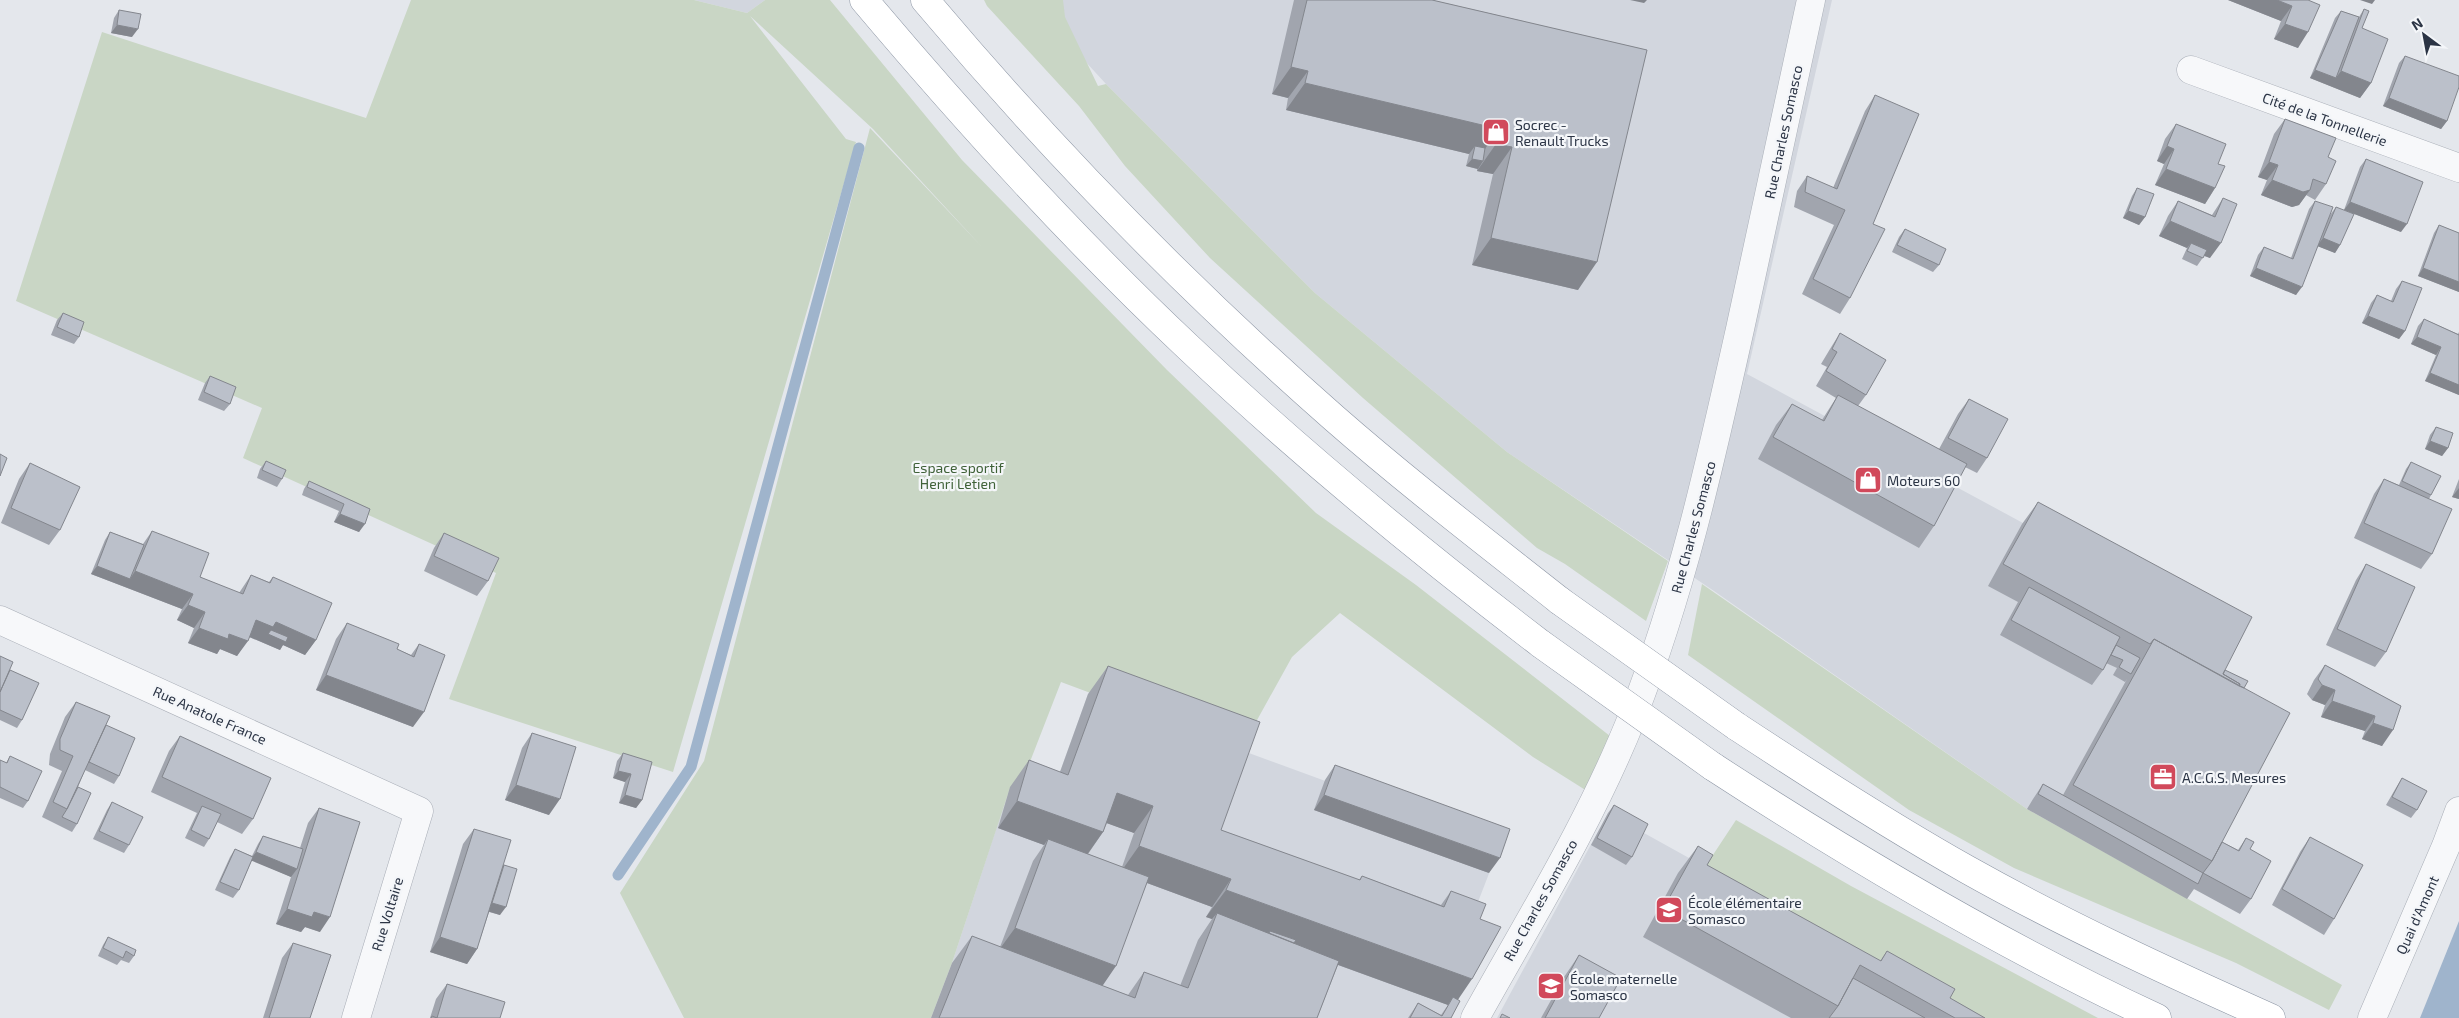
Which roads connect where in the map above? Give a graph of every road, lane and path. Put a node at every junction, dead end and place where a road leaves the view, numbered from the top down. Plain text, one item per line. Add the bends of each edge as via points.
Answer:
1 (864, 0) edge
2 (925, 0) edge
3 (1811, 0) edge
4 (2191, 70) dead end
5 (2459, 168) edge
6 (0, 620) edge
7 (419, 811) joint
8 (2459, 811) edge
9 (2148, 1014) edge
10 (356, 1018) edge
11 (1475, 1018) edge
12 (2271, 1018) edge
13 (2372, 1018) edge

1 - 9 highway, bridge via 996,153 1188,348 1357,498 1456,579 1540,644 1712,766 1805,827 1920,896 2044,963
2 - 12 highway, bridge via 987,74 1081,176 1202,296 1383,459 1560,601 1736,726 1848,799 1967,870 2094,937
3 - 11 street, Rue Charles Somasco via 1717,433 1660,644 1629,725 1597,795
4 - 5 street, Cité de la Tonnellerie
6 - 7 street, Rue Anatole France
7 - 10 street, Rue Voltaire
8 - 13 street, Quai d'Amont

